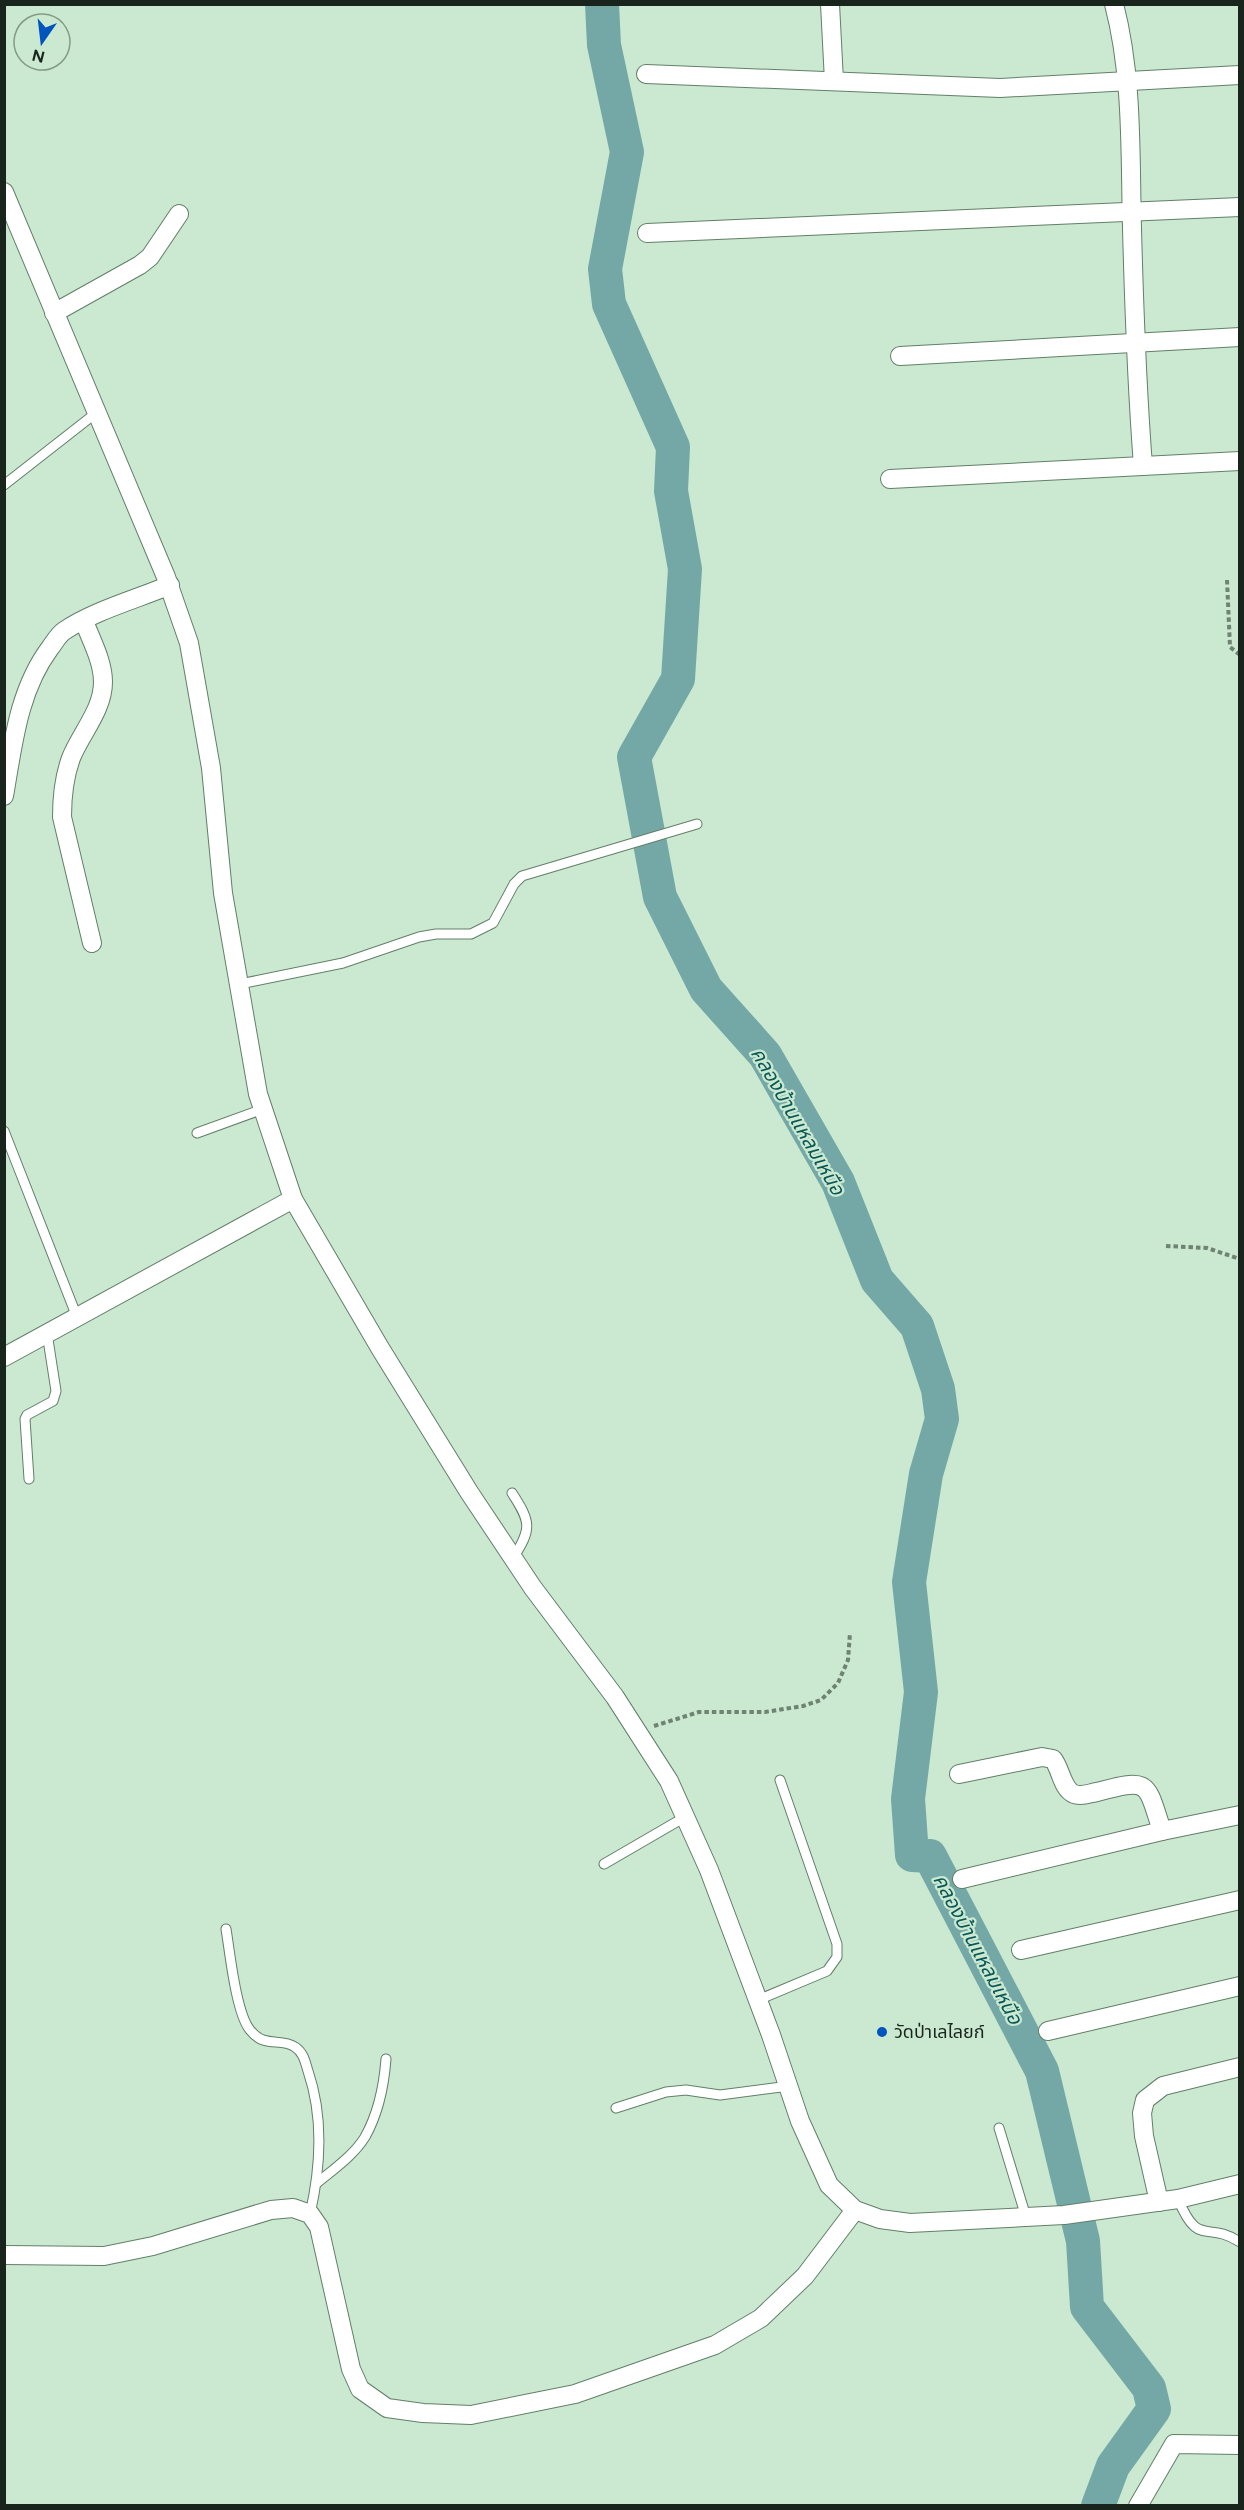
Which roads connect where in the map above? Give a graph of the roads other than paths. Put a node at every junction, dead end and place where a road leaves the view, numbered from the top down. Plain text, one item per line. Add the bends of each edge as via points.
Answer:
1 (830, 4) edge
2 (1114, 4) edge
3 (646, 74) dead end
4 (1239, 75) edge
5 (834, 81) junction
6 (1128, 82) junction
7 (4, 192) edge
8 (1239, 207) edge
9 (1132, 212) junction
10 (180, 214) dead end
11 (647, 233) dead end
12 (54, 313) junction
13 (1239, 337) edge
14 (1134, 342) junction
15 (900, 356) dead end
16 (96, 414) junction
17 (1239, 461) edge
18 (1143, 466) junction
19 (890, 479) dead end
20 (4, 484) edge
21 (170, 585) junction
22 (84, 621) junction
23 (4, 796) edge
24 (697, 824) dead end
25 (92, 943) dead end
26 (240, 984) junction
27 (263, 1109) junction
28 (4, 1131) edge
29 (197, 1132) dead end
30 (294, 1199) junction
31 (77, 1317) junction
32 (47, 1334) junction
33 (4, 1357) edge
34 (29, 1479) dead end
35 (512, 1493) dead end
36 (513, 1558) junction
37 (959, 1774) dead end
38 (780, 1780) dead end
39 (1239, 1815) edge
40 (685, 1817) junction
41 (1162, 1831) junction
42 (604, 1864) dead end
43 (962, 1879) dead end
44 (1239, 1900) edge
45 (226, 1929) dead end
46 (1021, 1950) dead end
47 (1239, 1986) edge
48 (758, 2000) junction
49 (1048, 2031) dead end
50 (386, 2059) dead end
51 (1239, 2067) edge
52 (789, 2086) junction
53 (616, 2108) dead end
54 (999, 2128) dead end
55 (317, 2183) junction
56 (1239, 2184) edge
57 (1178, 2199) junction
58 (1159, 2202) junction
59 (855, 2210) junction
60 (310, 2214) junction
61 (1026, 2217) junction
62 (1239, 2242) edge
63 (4, 2255) edge
64 (1239, 2445) edge
65 (1138, 2505) edge

1 - 5 street
2 - 6 street
3 - 5 street
4 - 6 street
5 - 6 street via 1000,88
6 - 9 street
7 - 12 street
8 - 9 street
9 - 11 street
9 - 14 street
10 - 12 street via 140,265
12 - 16 street
13 - 14 street
14 - 15 street
14 - 18 street
16 - 20 lane
16 - 21 street
17 - 18 street
18 - 19 street
21 - 22 street
21 - 26 street via 189,644 211,768 223,892
22 - 23 street via 62,632 43,658 24,696
22 - 25 street via 100,664 101,700 71,758 62,817
24 - 26 lane via 522,876 493,923 471,934 419,937 343,963
26 - 27 street
27 - 29 lane
27 - 30 street
28 - 31 lane
30 - 31 street
30 - 36 street via 380,1348
31 - 32 street
32 - 33 street
32 - 34 lane via 56,1391 53,1401 25,1419
35 - 36 lane via 528,1524 526,1539
36 - 40 street via 639,1732
37 - 41 street via 1042,1757 1053,1759 1073,1794 1082,1796 1130,1783 1143,1785 1149,1791
38 - 48 lane via 837,1944 837,1957 820,1975
39 - 41 street
40 - 42 lane
40 - 48 street
41 - 43 street
44 - 46 street
45 - 55 lane via 243,2017 250,2030 261,2040 294,2046 303,2054 320,2120
47 - 49 street
48 - 52 street
50 - 55 lane via 380,2096 365,2137
51 - 58 street via 1163,2086 1145,2100 1144,2136
52 - 53 lane via 720,2095 686,2090 666,2092
52 - 59 street via 829,2185
54 - 61 lane
55 - 60 lane
56 - 57 street
57 - 58 street
57 - 62 lane via 1194,2228 1230,2236
58 - 61 street
59 - 60 street via 805,2276 761,2318 715,2345 575,2394 471,2415 387,2408 360,2389 351,2369 318,2227
59 - 61 street via 880,2219 910,2223
60 - 63 street via 293,2208 271,2210 153,2246 104,2256
64 - 65 street via 1174,2444

